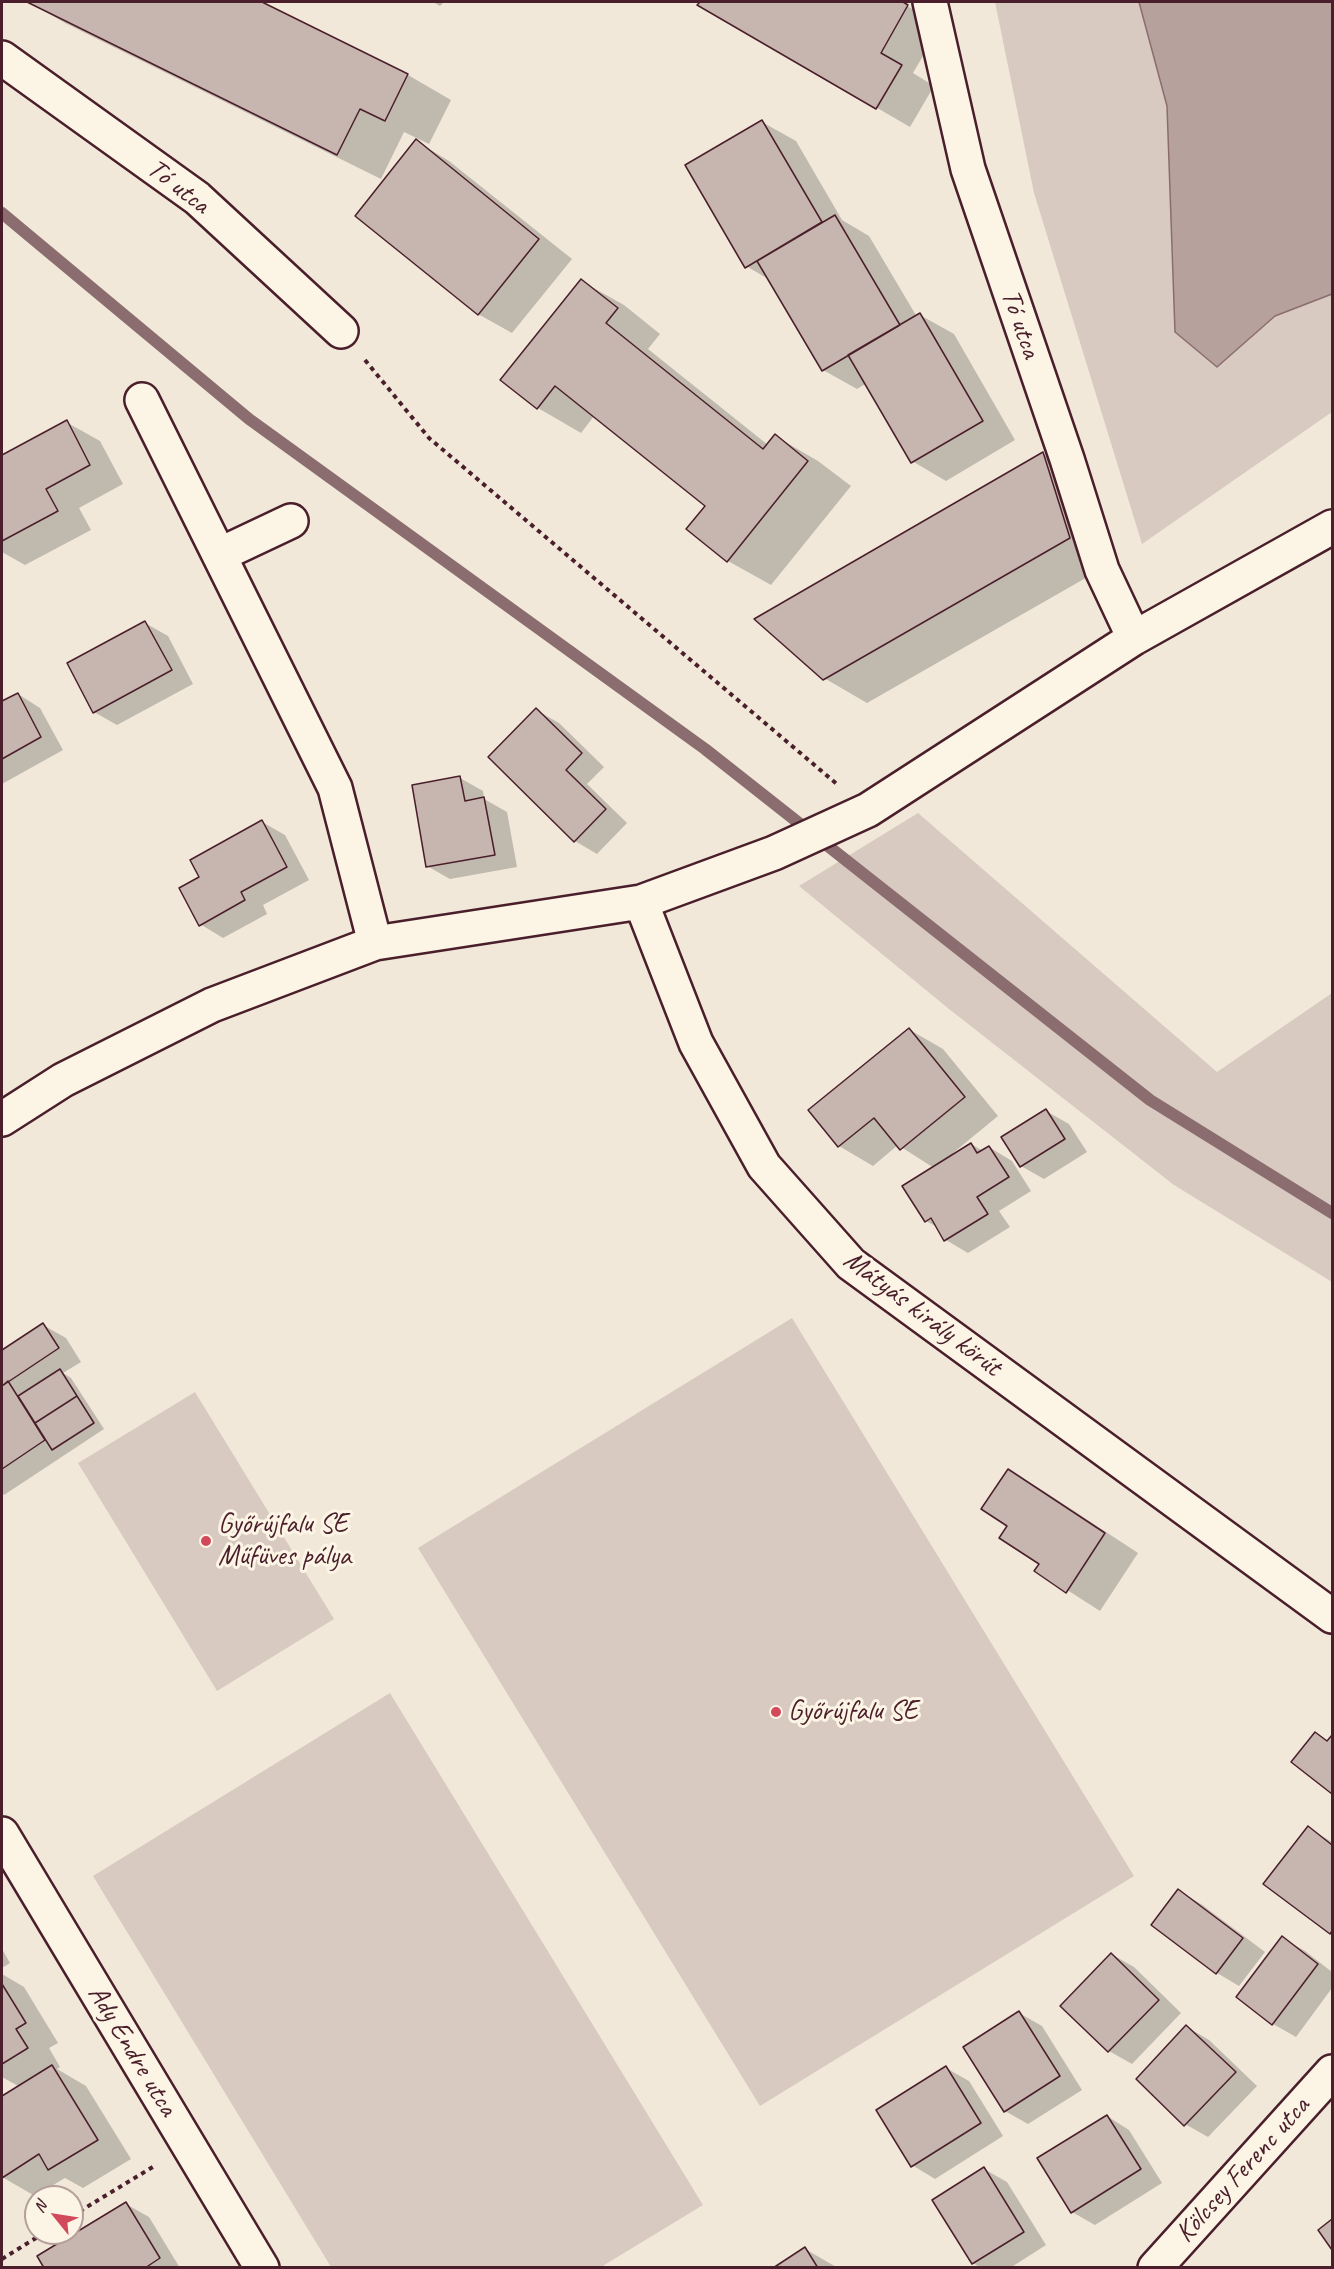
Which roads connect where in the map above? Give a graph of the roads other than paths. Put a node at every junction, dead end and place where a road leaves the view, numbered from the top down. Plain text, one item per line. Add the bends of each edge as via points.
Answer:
1 (930, 2) edge
2 (2, 58) edge
3 (341, 331) road end
4 (142, 400) dead end
5 (291, 520) dead end
6 (1332, 527) edge
7 (219, 555) junction
8 (1134, 638) junction
9 (641, 902) junction
10 (375, 943) junction
11 (2, 1119) edge
12 (1332, 1616) edge
13 (2, 1834) edge
14 (1332, 2072) edge
15 (262, 2268) edge
16 (1155, 2268) edge

1 - 8 street, Tó utca via 968,169 1102,570
2 - 3 street, Tó utca via 197,198
4 - 7 street
5 - 7 street
6 - 8 street
7 - 10 street via 335,788
8 - 9 street via 868,810 774,853
9 - 10 street
9 - 12 street, Mátyás király körút via 696,1043 764,1166 851,1264
10 - 11 street via 212,1005 63,1080
13 - 15 street, Ady Endre utca
14 - 16 street, Kölcsey Ferenc utca

